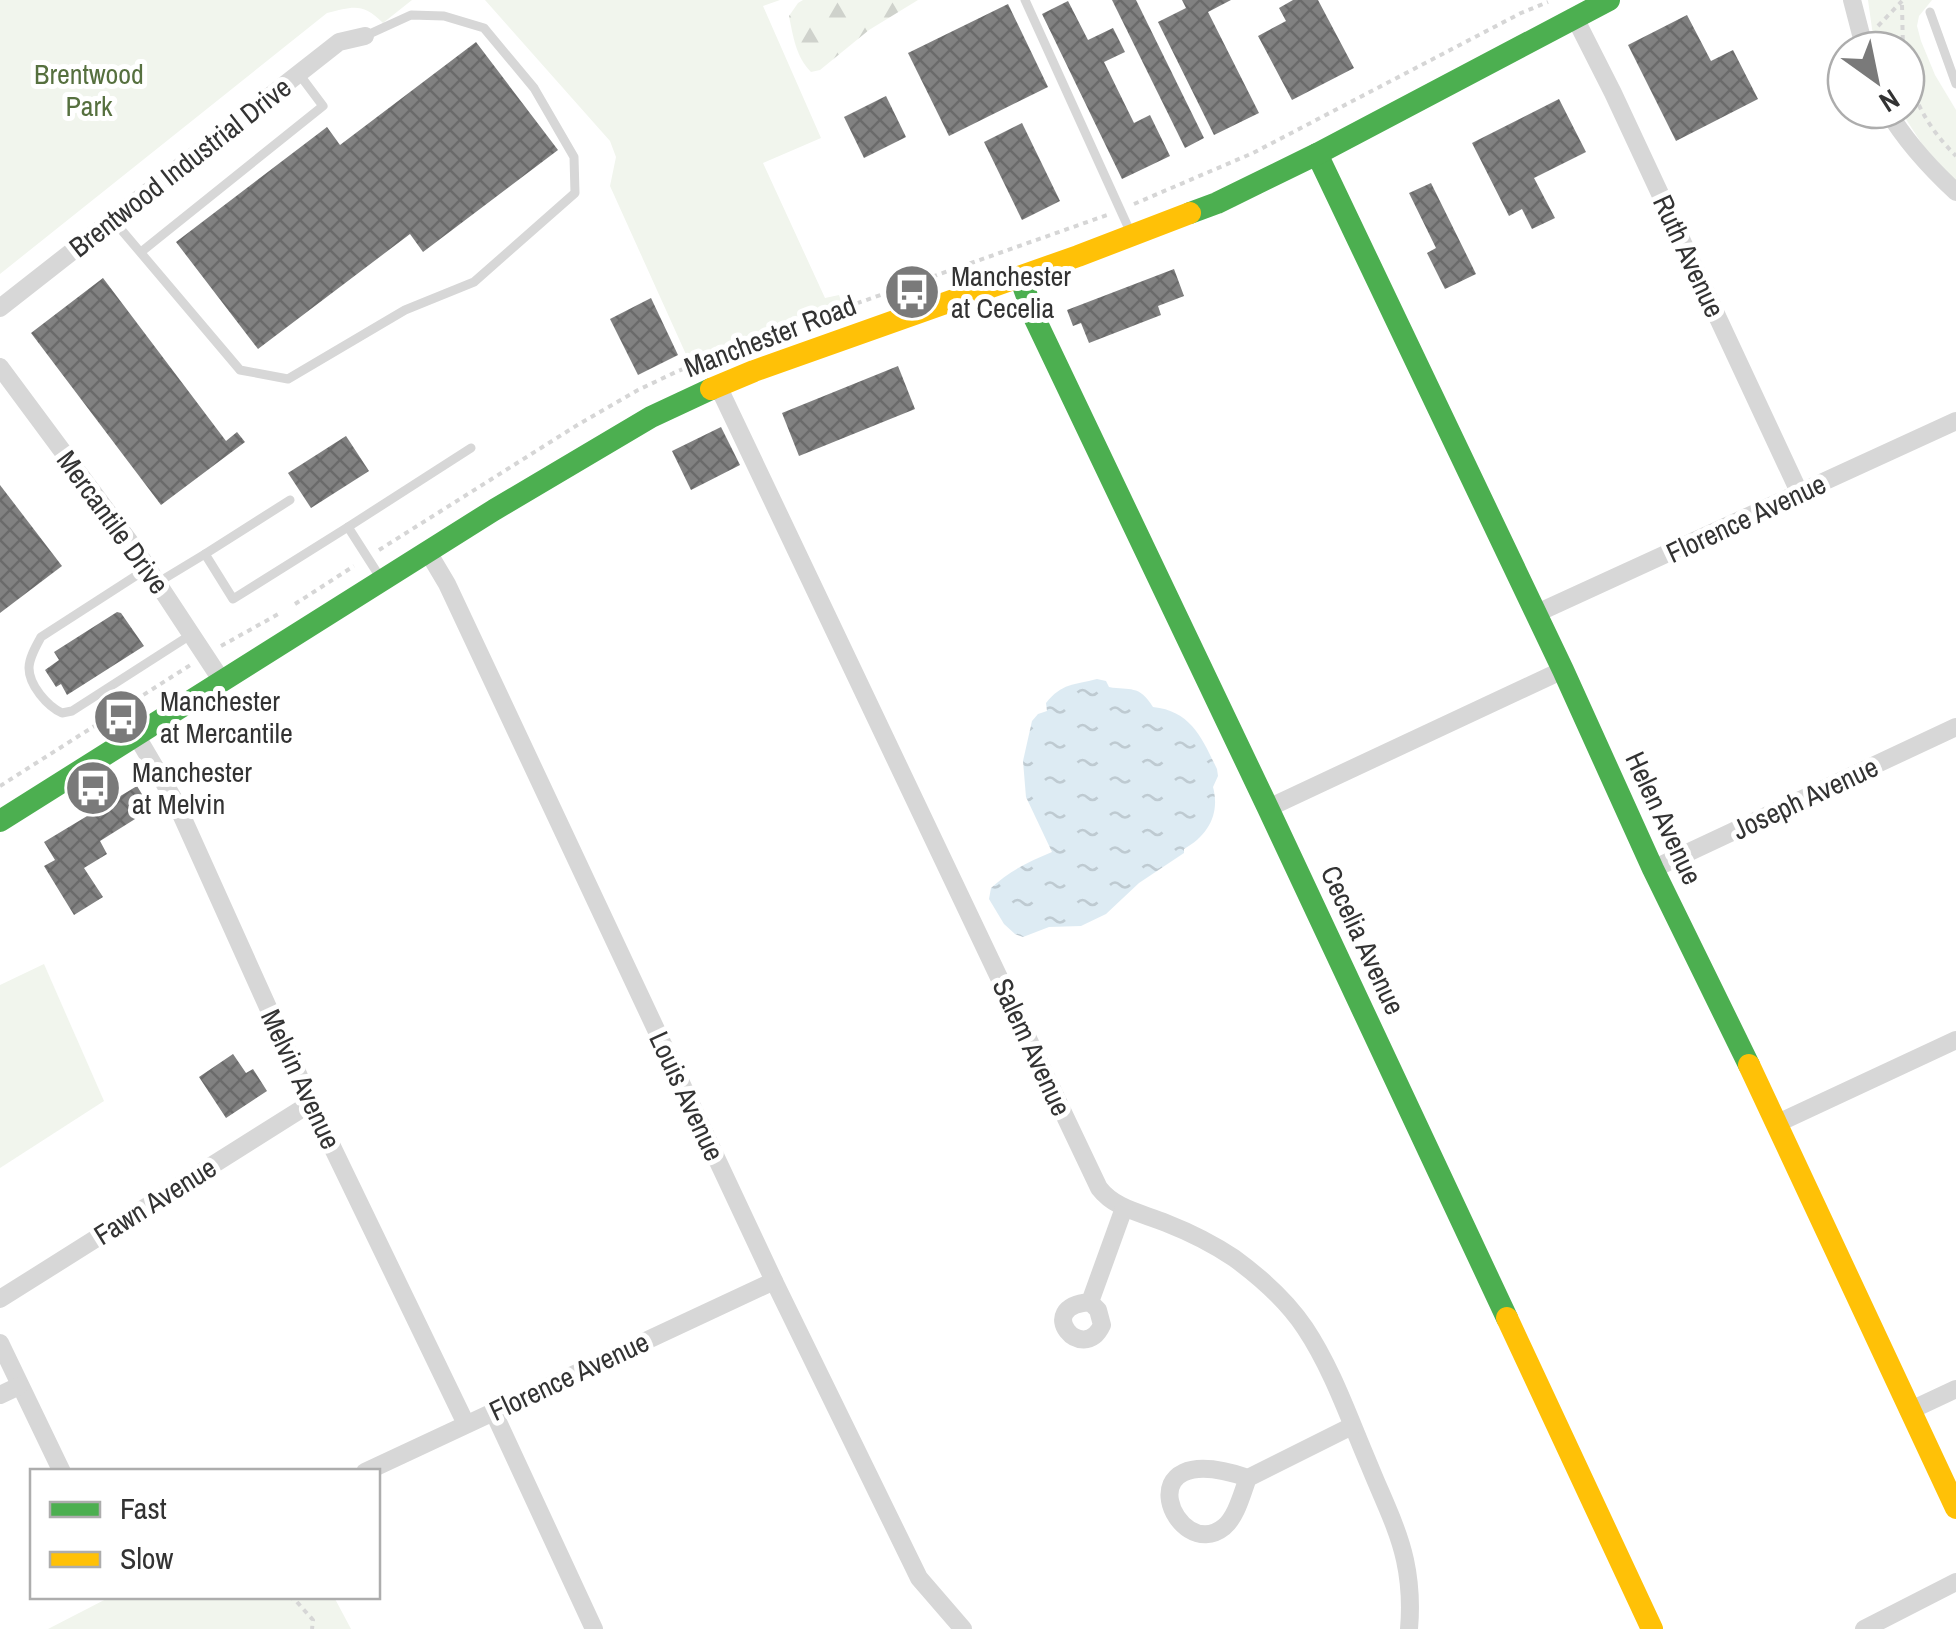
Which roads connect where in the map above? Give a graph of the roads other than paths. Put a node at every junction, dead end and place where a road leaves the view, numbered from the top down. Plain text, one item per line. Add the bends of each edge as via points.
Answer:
1 (1025, 0) edge
2 (1610, 0) edge
3 (1852, 0) edge
4 (1930, 12) dead end
5 (1575, 18) junction
6 (1860, 30) edge
7 (365, 36) joint
8 (299, 74) junction
9 (1956, 84) edge
10 (1900, 130) edge
11 (1317, 154) junction
12 (1956, 192) edge
13 (113, 220) junction
14 (1132, 236) junction
15 (141, 252) junction
16 (1020, 277) junction
17 (0, 308) edge
18 (0, 367) edge
19 (718, 386) junction
20 (1956, 422) edge
21 (470, 448) dead end
22 (1800, 494) junction
23 (290, 500) dead end
24 (348, 527) junction
25 (428, 552) junction
26 (205, 554) junction
27 (153, 576) junction
28 (382, 580) junction
29 (1535, 614) junction
30 (192, 634) junction
31 (1563, 670) junction
32 (222, 680) junction
33 (1956, 727) edge
34 (136, 735) junction
35 (1268, 808) junction
36 (0, 821) edge
37 (1653, 869) junction
38 (1956, 1040) edge
39 (311, 1103) junction
40 (1778, 1123) junction
41 (1124, 1208) junction
42 (774, 1281) junction
43 (0, 1299) edge
44 (1090, 1302) dead end
45 (0, 1343) edge
46 (19, 1386) junction
47 (1956, 1389) edge
48 (0, 1394) edge
49 (493, 1411) junction
50 (1909, 1412) junction
51 (466, 1424) junction
52 (1352, 1426) junction
53 (60, 1469) edge
54 (371, 1469) edge
55 (1248, 1478) junction
56 (1956, 1508) edge
57 (1956, 1582) edge
58 (594, 1629) edge
59 (964, 1629) edge
60 (1409, 1629) edge
61 (1652, 1629) edge
62 (1864, 1629) edge

1 - 14 lane
2 - 5 street, Manchester Road
3 - 6 street
4 - 9 lane
5 - 11 street, Manchester Road
5 - 22 street, Ruth Avenue
7 - 8 street, Brentwood Industrial Drive via 339,42
7 - 15 lane via 411,15 484,28 534,88 574,156 575,193 474,282 405,310 288,379 240,370
8 - 13 street, Brentwood Industrial Drive
8 - 15 lane via 323,106
10 - 12 street
11 - 14 street, Manchester Road
11 - 29 street, Helen Avenue
13 - 15 lane
13 - 17 street, Brentwood Industrial Drive
14 - 16 street, Manchester Road
16 - 19 street, Manchester Road
16 - 35 street, Cecelia Avenue
18 - 27 street, Mercantile Drive
19 - 25 street, Manchester Road via 604,443
19 - 41 street, Salem Avenue via 1099,1188
20 - 22 street, Florence Avenue
21 - 24 lane
22 - 29 street, Florence Avenue
23 - 26 lane
24 - 26 lane via 233,598
24 - 28 lane
25 - 28 street, Manchester Road
25 - 42 street, Louis Avenue
26 - 27 lane
27 - 30 street, Mercantile Drive
27 - 30 lane via 41,638 29,667 32,682 62,714
28 - 32 street, Manchester Road
29 - 31 street, Helen Avenue
30 - 32 street, Mercantile Drive
31 - 35 street
31 - 37 street, Helen Avenue
32 - 34 street, Manchester Road
33 - 37 street, Joseph Avenue
34 - 36 street, Manchester Road
34 - 39 street, Melvin Avenue via 176,803
35 - 61 street, Cecelia Avenue
37 - 40 street, Helen Avenue
38 - 40 street
39 - 43 street, Fawn Avenue
39 - 51 street, Melvin Avenue
40 - 50 street, Helen Avenue
41 - 44 street
41 - 52 street, Salem Avenue via 1198,1237 1264,1282 1305,1328
42 - 49 street, Florence Avenue
42 - 59 street, Louis Avenue via 919,1578
45 - 46 street
46 - 48 street
46 - 53 street
47 - 50 street
49 - 51 street, Florence Avenue
49 - 58 street
50 - 56 street, Helen Avenue
51 - 54 street, Florence Avenue
52 - 55 street
52 - 60 street, Salem Avenue via 1400,1540
55 - 55 street via 1189,1468 1169,1491 1173,1513 1187,1530 1213,1533 1226,1526
57 - 62 street

